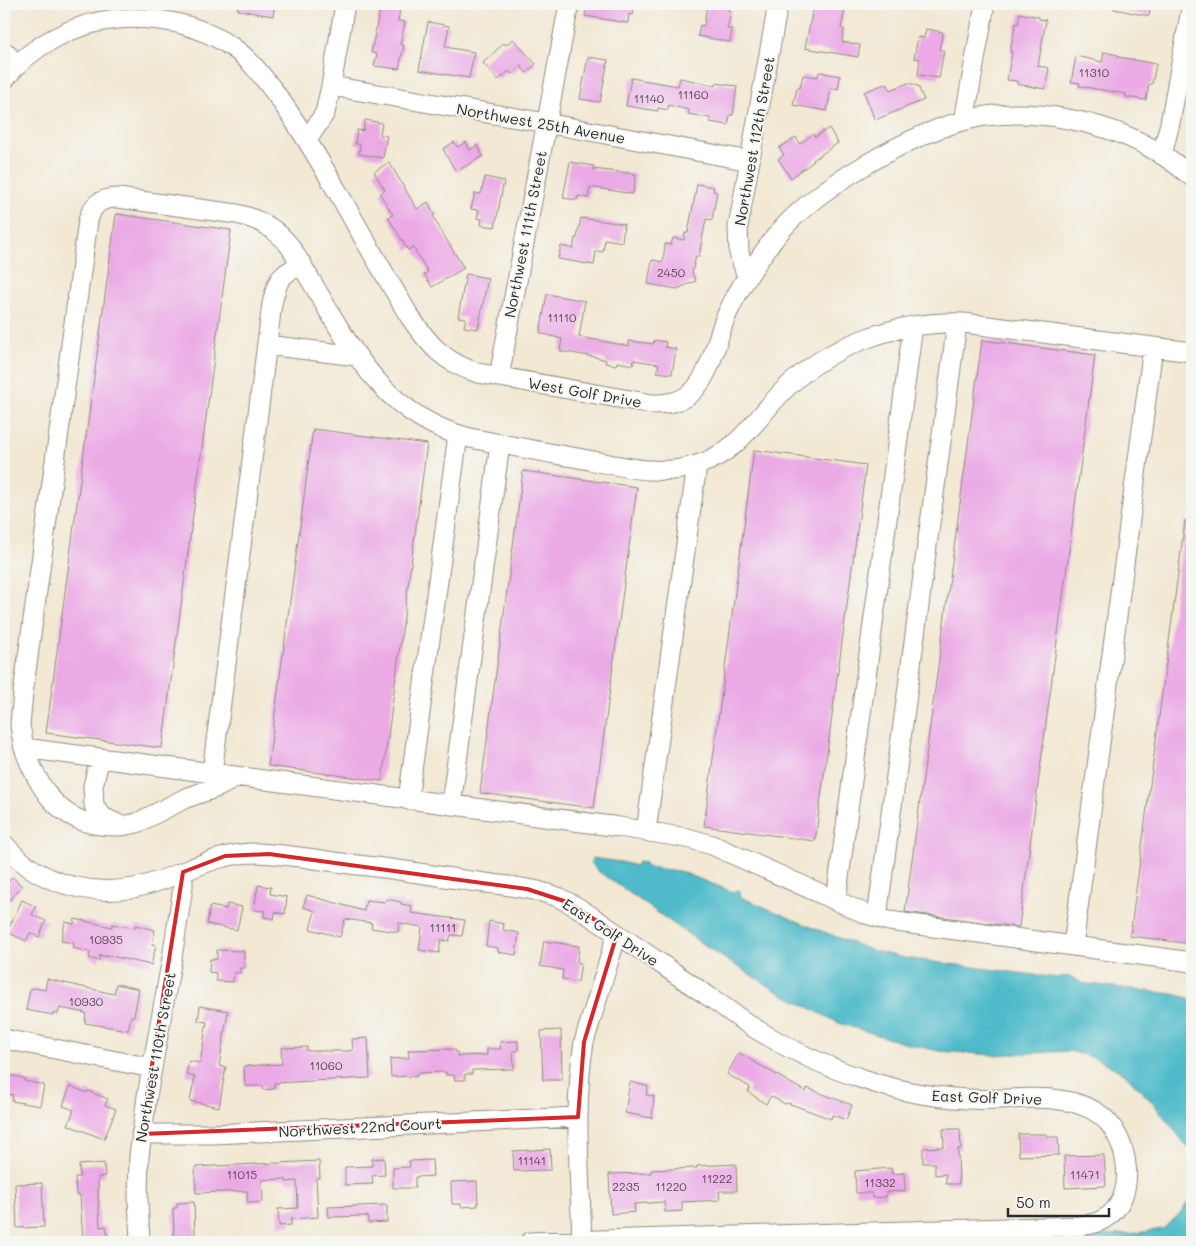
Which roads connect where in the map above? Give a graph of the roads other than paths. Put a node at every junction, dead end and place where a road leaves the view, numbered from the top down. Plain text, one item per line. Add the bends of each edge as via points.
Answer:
1 (345, 4) edge
2 (569, 4) edge
3 (778, 4) edge
4 (985, 4) edge
5 (1192, 4) edge
6 (4, 51) edge
7 (17, 65) junction
8 (4, 80) edge
9 (331, 86) junction
10 (964, 121) junction
11 (546, 123) junction
12 (307, 140) junction
13 (1162, 155) junction
14 (750, 161) junction
15 (1192, 177) edge
16 (302, 264) junction
17 (748, 277) junction
18 (957, 323) junction
19 (913, 326) junction
20 (267, 345) junction
21 (1153, 347) junction
22 (1192, 352) edge
23 (357, 356) junction
24 (499, 377) junction
25 (458, 435) junction
26 (500, 444) junction
27 (697, 466) junction
28 (24, 748) junction
29 (100, 758) junction
30 (212, 773) junction
31 (237, 776) junction
32 (408, 800) junction
33 (450, 806) junction
34 (122, 826) junction
35 (646, 831) junction
36 (4, 844) edge
37 (184, 872) junction
38 (836, 900) junction
39 (877, 917) junction
40 (617, 934) junction
41 (1072, 946) junction
42 (1192, 962) edge
43 (4, 1040) edge
44 (152, 1068) junction
45 (578, 1117) junction
46 (141, 1134) junction
47 (582, 1240) junction
48 (140, 1242) edge
49 (530, 1242) edge

1 - 9 street
2 - 11 street, Northwest 111th Street
3 - 14 street, Northwest 112th Street
4 - 10 street
5 - 13 street
6 - 7 street
7 - 8 street, West Golf Drive
7 - 12 street, West Golf Drive via 58,37 95,22 148,18 190,26 217,38 245,57 267,82
9 - 11 street, Northwest 25th Avenue
9 - 12 street via 325,113
10 - 13 street, West Golf Drive via 1006,115 1059,118 1109,129
10 - 17 street, West Golf Drive via 903,144 838,182 788,223
11 - 14 street, Northwest 25th Avenue
11 - 24 street, Northwest 111th Street
12 - 24 street, West Golf Drive via 424,337 454,364
13 - 15 street, West Golf Drive
14 - 17 street, Northwest 112th Street via 737,240
16 - 20 street via 284,273 278,283
16 - 23 street
16 - 28 street via 281,236 266,224 251,218 118,198 104,199 94,207 88,221 23,693 20,726
17 - 24 street, West Golf Drive via 726,318 705,375 696,389 680,400 668,404 643,403
18 - 19 street
18 - 21 street
18 - 39 street
19 - 27 street via 861,340 823,360 781,393 739,441 721,455
19 - 38 street
20 - 23 street
20 - 30 street
21 - 22 street
21 - 41 street
23 - 25 street via 375,381 404,408
25 - 26 street
25 - 32 street
26 - 27 street via 640,469 675,471
26 - 33 street
27 - 35 street
28 - 29 street
28 - 34 street via 42,788 56,805 85,822
29 - 30 street
29 - 34 street via 93,786 94,806 103,817
30 - 31 street
31 - 32 street
31 - 34 street via 136,823
32 - 33 street
33 - 35 street
35 - 38 street via 712,845
36 - 37 street, East Golf Drive via 17,858 41,874 60,883 93,890 132,888
37 - 40 street, East Golf Drive via 218,858 249,853 409,871 547,894 567,902
37 - 44 street, Northwest 110th Street
38 - 39 street
39 - 41 street via 907,924
40 - 45 street via 584,1042
40 - 47 street, East Golf Drive via 748,1024 796,1052 838,1070 894,1089 927,1096 1054,1100 1084,1106 1106,1120 1118,1135 1124,1155 1125,1182 1115,1210 1097,1222 1078,1226
41 - 42 street
43 - 44 street
44 - 46 street, Northwest 110th Street
45 - 46 street, Northwest 22nd Court via 213,1134
45 - 47 street
46 - 48 street, Northwest 110th Street via 138,1178
47 - 49 street

